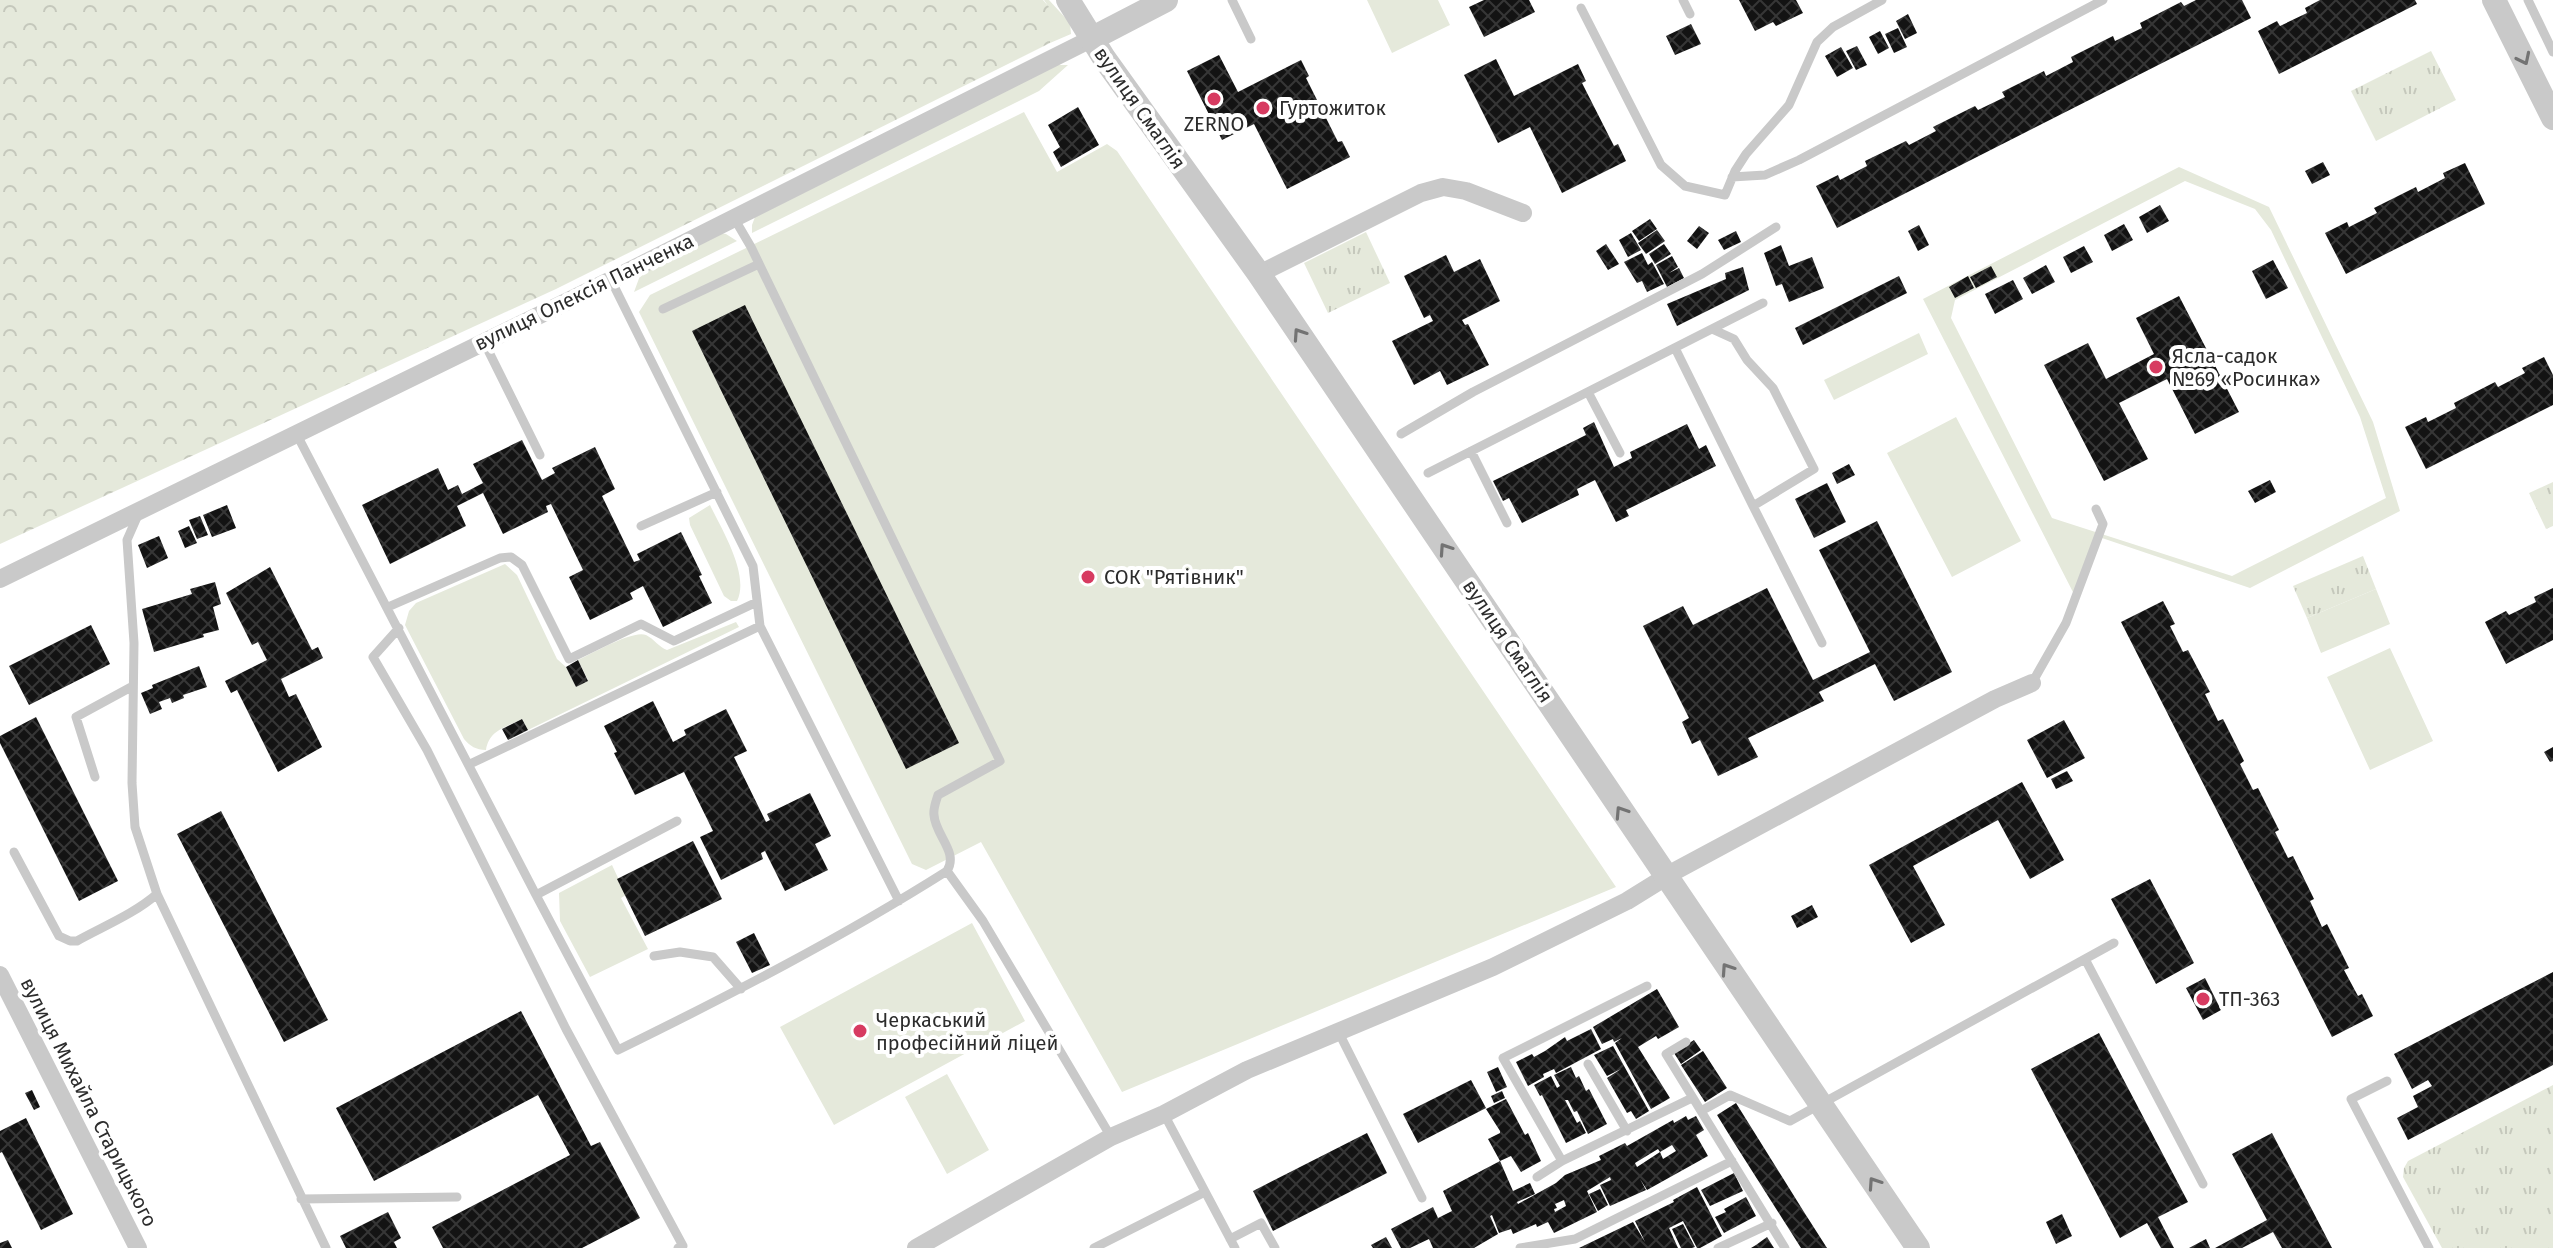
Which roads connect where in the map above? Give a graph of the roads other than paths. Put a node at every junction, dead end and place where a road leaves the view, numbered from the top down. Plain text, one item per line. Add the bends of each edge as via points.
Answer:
1 (1068, 0) edge
2 (1166, 0) edge
3 (1232, 0) edge
4 (1683, 0) edge
5 (1882, 0) edge
6 (2103, 0) edge
7 (2494, 0) edge
8 (2528, 0) edge
9 (1581, 8) dead end
10 (1690, 14) dead end
11 (1091, 39) junction
12 (1251, 39) dead end
13 (2553, 52) edge
14 (2553, 118) edge
15 (1732, 177) junction
16 (1523, 213) dead end
17 (734, 218) junction
18 (1776, 227) dead end
19 (759, 264) junction
20 (1259, 274) junction
21 (611, 280) junction
22 (1763, 303) dead end
23 (663, 309) dead end
24 (1712, 329) junction
25 (484, 342) junction
26 (1675, 348) junction
27 (1588, 392) junction
28 (296, 433) junction
29 (1401, 434) dead end
30 (1471, 451) junction
31 (1620, 453) dead end
32 (540, 455) dead end
33 (1428, 473) dead end
34 (717, 492) junction
35 (1753, 506) junction
36 (2096, 509) dead end
37 (139, 512) junction
38 (1507, 523) dead end
39 (641, 526) dead end
40 (0, 579) edge
41 (757, 602) junction
42 (388, 607) junction
43 (760, 626) junction
44 (399, 628) junction
45 (1822, 643) dead end
46 (2032, 683) joint
47 (133, 686) junction
48 (470, 764) junction
49 (95, 777) dead end
50 (677, 821) dead end
51 (14, 852) dead end
52 (947, 871) junction
53 (1664, 877) junction
54 (157, 894) junction
55 (536, 895) junction
56 (899, 901) junction
57 (2114, 943) dead end
58 (654, 956) dead end
59 (2085, 959) junction
60 (0, 975) edge
61 (1647, 986) dead end
62 (741, 989) junction
63 (1338, 1031) junction
64 (1686, 1042) dead end
65 (1588, 1064) dead end
66 (2387, 1081) dead end
67 (1692, 1098) junction
68 (1820, 1105) junction
69 (1701, 1111) junction
70 (1164, 1114) junction
71 (1627, 1131) junction
72 (1111, 1137) junction
73 (1562, 1161) junction
74 (1732, 1161) junction
75 (1537, 1177) dead end
76 (2203, 1184) dead end
77 (1205, 1192) junction
78 (457, 1197) dead end
79 (1422, 1198) dead end
80 (301, 1199) junction
81 (1772, 1223) junction
82 (1232, 1244) edge
83 (133, 1246) edge
84 (682, 1247) edge
85 (326, 1248) edge
86 (916, 1248) edge
87 (1094, 1248) edge
88 (1275, 1248) edge
89 (1520, 1248) edge
90 (1718, 1248) edge
91 (1785, 1248) edge
92 (1918, 1248) edge
93 (2429, 1248) edge

1 - 11 street, вулиця Смаглія
2 - 11 street, вулиця Олексія Панченка
3 - 12 lane
4 - 10 lane
5 - 15 lane via 1817,42 1789,105
6 - 15 lane via 1799,160 1765,175
7 -> 14 street
8 - 13 lane
9 - 15 lane via 1664,170 1685,186 1725,195
11 - 17 street, вулиця Олексія Панченка
11 - 20 street, вулиця Смаглія
16 - 20 street via 1443,187
17 - 19 lane
17 - 21 street, вулиця Олексія Панченка
18 - 29 lane via 1702,274
19 - 23 lane
19 - 52 lane via 1000,761 938,795 934,816 951,858
53 -> 20 street, вулиця Смаглія
21 - 25 street, вулиця Олексія Панченка
21 - 34 lane
22 - 24 lane
24 - 26 lane
24 - 35 lane via 1734,339 1773,388 1814,469
25 - 28 street, вулиця Олексія Панченка
25 - 32 lane
26 - 27 lane
26 - 35 lane
27 - 30 lane
27 - 31 lane
28 - 37 street, вулиця Олексія Панченка
28 - 42 lane
30 - 33 lane
30 - 38 lane
34 - 39 lane
34 - 41 lane via 753,566
35 - 45 lane
36 - 46 lane via 2103,524 2066,623
37 - 40 street, вулиця Олексія Панченка
37 - 47 lane via 127,540
41 - 42 lane via 674,641 641,624 569,659 522,565 511,557
41 - 43 lane
42 - 44 lane
43 - 48 lane
43 - 56 lane
44 - 48 lane
44 - 84 lane via 373,657 427,750
46 - 53 street
47 - 49 lane via 76,717
47 - 54 lane via 135,827
48 - 55 lane
50 - 55 lane
51 - 54 lane via 59,936 70,941
52 - 56 lane
52 - 72 lane via 983,921
53 - 63 street via 1627,901 1493,967
68 -> 53 street, вулиця Смаглія
54 - 80 lane
55 - 62 lane via 618,1050
56 - 62 lane
57 - 59 lane
58 - 62 lane via 680,952 713,957
59 - 68 lane
59 - 76 lane
60 - 83 street, вулиця Михайла Старицького
61 - 73 lane via 1503,1058
63 - 70 street
63 - 79 lane
64 - 67 lane via 1666,1054
65 - 71 lane
66 - 93 lane via 2351,1099
67 - 69 lane
67 - 71 lane
68 - 69 lane via 1790,1121 1730,1095
92 -> 68 street, вулиця Смаглія
69 - 74 lane
70 - 72 street
70 - 77 lane
71 - 73 lane
72 - 86 street
73 - 75 lane
74 - 81 lane
74 - 89 lane via 1575,1239
77 - 82 lane
77 - 87 lane
78 - 80 lane
80 - 85 lane
81 - 90 lane
81 - 91 lane
82 - 88 lane via 1261,1223

